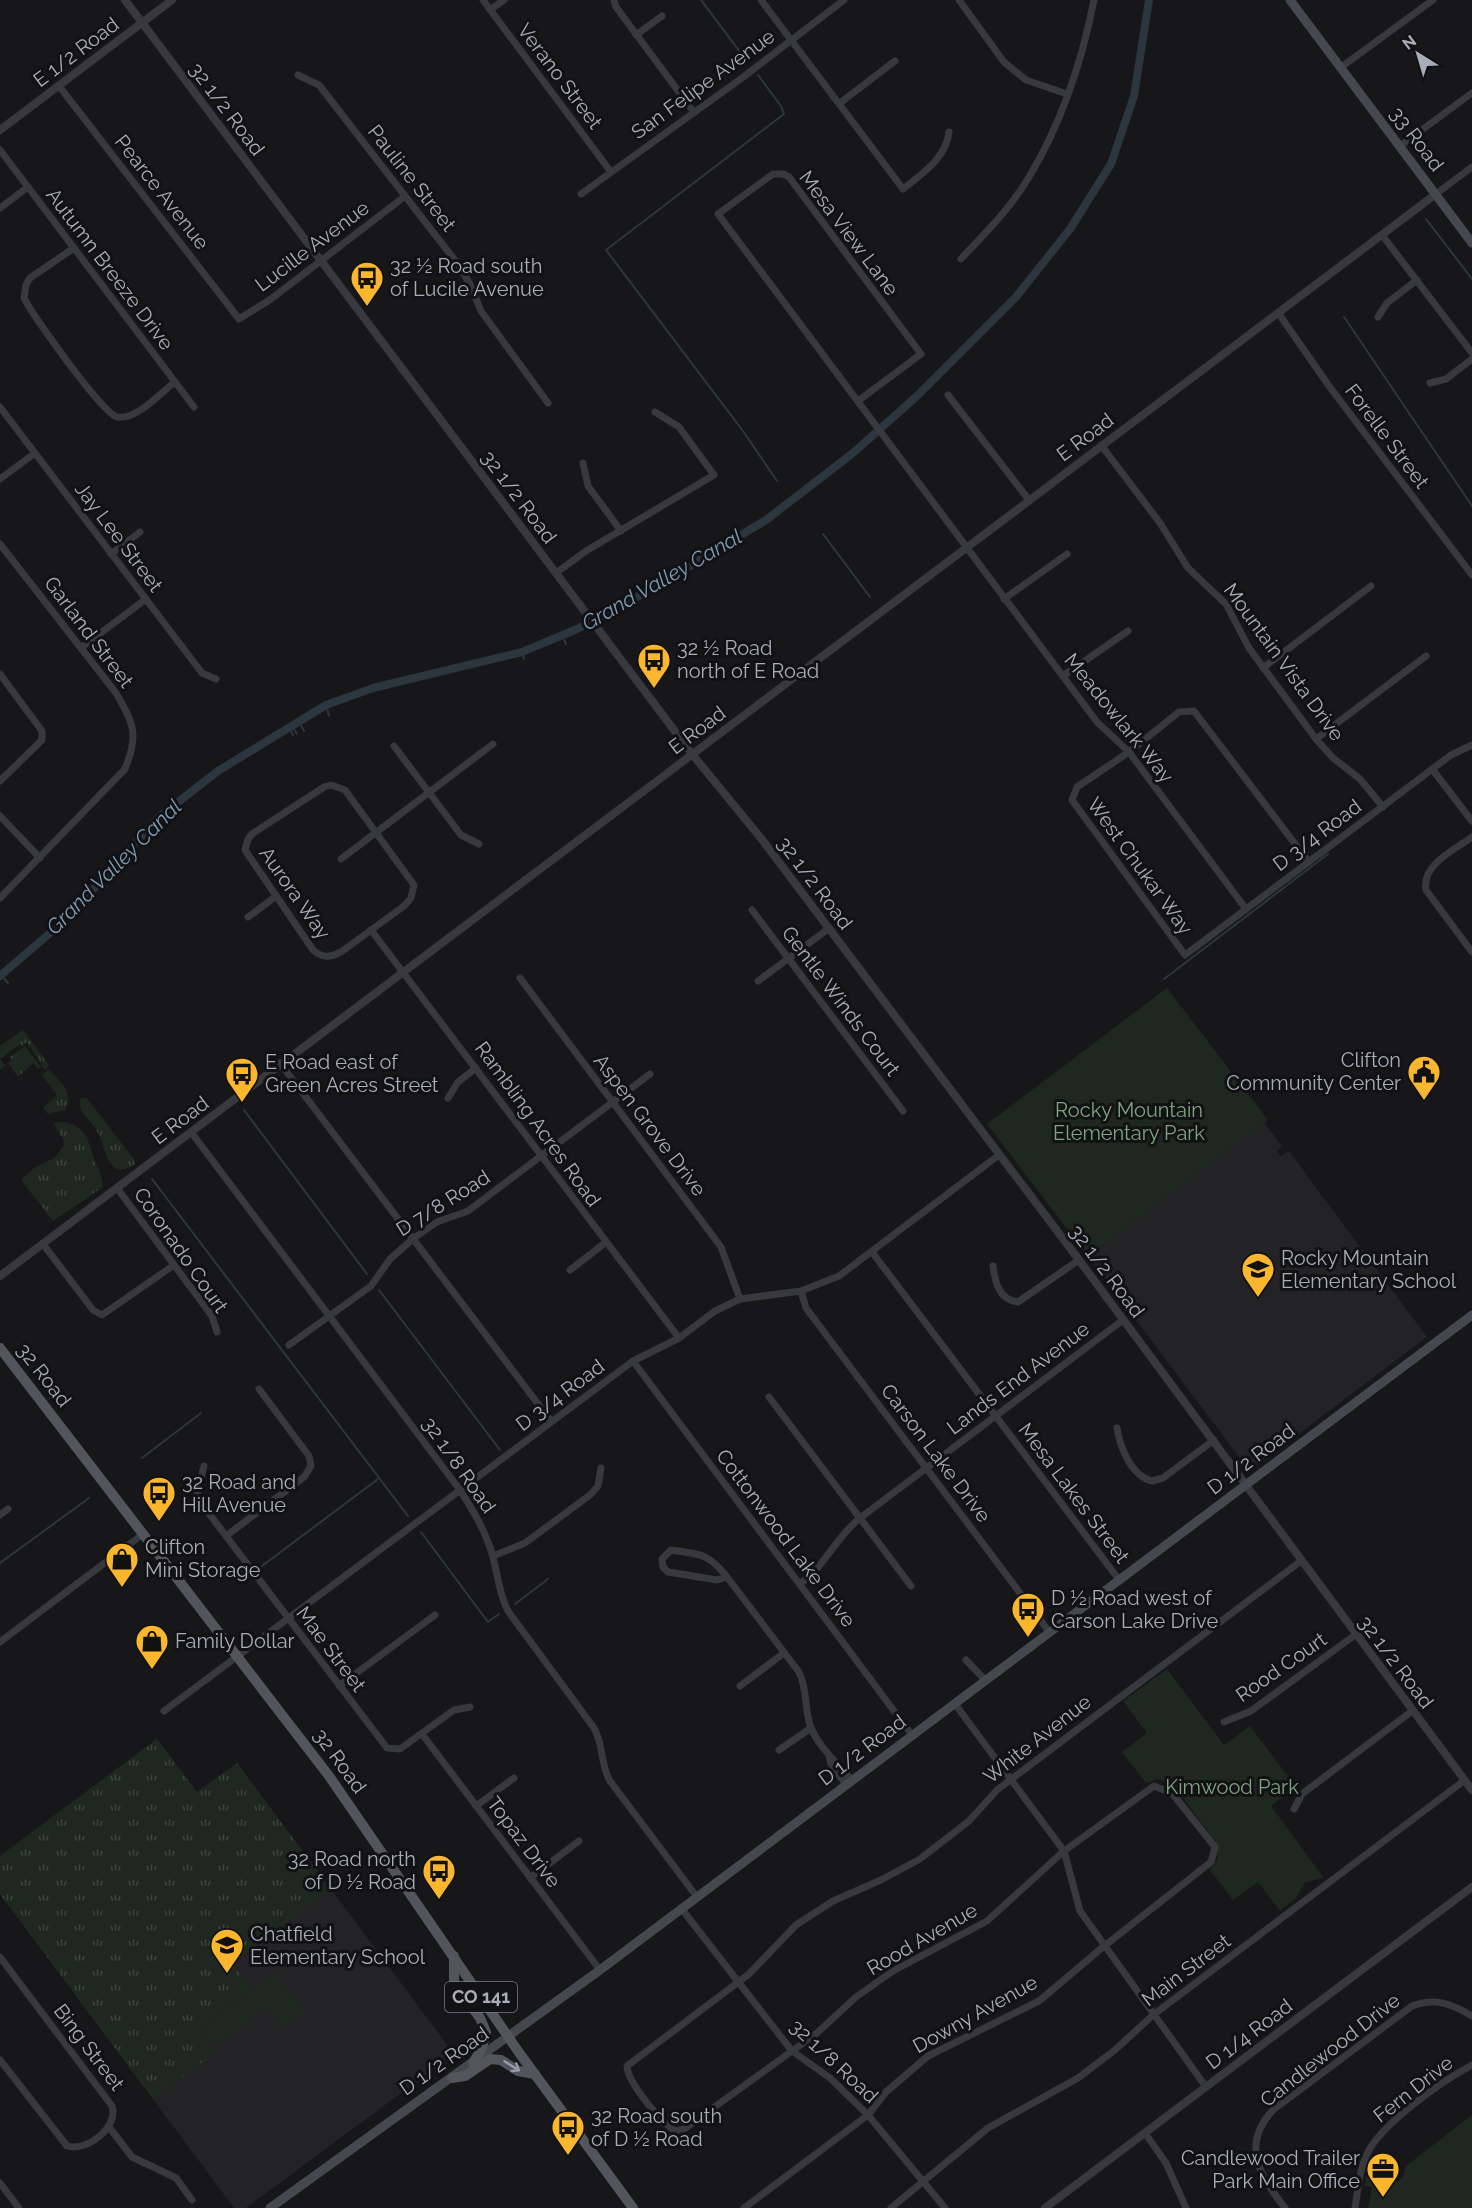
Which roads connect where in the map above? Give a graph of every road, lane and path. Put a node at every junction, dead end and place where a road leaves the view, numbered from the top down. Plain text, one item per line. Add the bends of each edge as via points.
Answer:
1 (125, 0) edge
2 (172, 0) edge
3 (483, 0) edge
4 (504, 0) edge
5 (614, 0) edge
6 (761, 0) edge
7 (844, 0) edge
8 (959, 0) edge
9 (1094, 0) edge
10 (1290, 0) edge
11 (1433, 0) edge
12 (490, 10) junction
13 (662, 16) dead end
14 (142, 23) junction
15 (636, 35) junction
16 (792, 40) junction
17 (895, 61) dead end
18 (1340, 68) junction
19 (297, 75) dead end
20 (59, 86) junction
21 (1472, 93) edge
22 (1067, 94) junction
23 (840, 104) junction
24 (693, 111) junction
25 (0, 130) edge
26 (949, 132) dead end
27 (1400, 146) junction
28 (0, 150) edge
29 (1472, 167) edge
30 (611, 172) junction
31 (28, 187) junction
32 (581, 194) dead end
33 (1436, 194) junction
34 (404, 197) junction
35 (0, 208) edge
36 (1382, 235) junction
37 (1472, 243) edge
38 (74, 248) junction
39 (961, 259) dead end
40 (320, 261) junction
41 (1417, 280) junction
42 (1280, 314) junction
43 (1378, 317) dead end
44 (239, 319) joint
45 (1472, 353) edge
46 (1472, 359) edge
47 (175, 381) junction
48 (1430, 383) dead end
49 (948, 395) dead end
50 (858, 401) junction
51 (548, 403) dead end
52 (0, 407) edge
53 (194, 407) dead end
54 (656, 412) dead end
55 (887, 442) joint
56 (1101, 445) junction
57 (35, 453) junction
58 (583, 463) dead end
59 (0, 479) edge
60 (1029, 500) junction
61 (621, 531) junction
62 (140, 532) dead end
63 (0, 544) edge
64 (966, 548) junction
65 (111, 554) junction
66 (1067, 554) dead end
67 (556, 573) junction
68 (1472, 575) edge
69 (1371, 586) dead end
70 (146, 599) junction
71 (1004, 599) junction
72 (1128, 631) dead end
73 (82, 648) junction
74 (1426, 656) dead end
75 (1263, 668) junction
76 (0, 674) edge
77 (1063, 676) junction
78 (216, 679) dead end
79 (1316, 739) junction
80 (493, 744) dead end
81 (1472, 745) edge
82 (394, 746) dead end
83 (1129, 752) junction
84 (692, 754) junction
85 (1432, 769) junction
86 (0, 781) edge
87 (429, 793) junction
88 (1383, 807) junction
89 (0, 816) edge
90 (1472, 821) edge
91 (376, 832) junction
92 (1472, 837) edge
93 (479, 844) dead end
94 (40, 858) junction
95 (341, 859) dead end
96 (1308, 861) junction
97 (275, 897) junction
98 (0, 898) edge
99 (1246, 909) junction
100 (752, 910) dead end
101 (248, 918) dead end
102 (828, 928) junction
103 (371, 930) junction
104 (1472, 952) edge
105 (1185, 955) joint
106 (789, 958) junction
107 (404, 972) junction
108 (520, 978) dead end
109 (758, 981) dead end
110 (280, 1063) junction
111 (476, 1068) junction
112 (650, 1074) dead end
113 (448, 1098) dead end
114 (612, 1102) junction
115 (903, 1111) dead end
116 (191, 1132) junction
117 (999, 1155) junction
118 (542, 1156) junction
119 (117, 1188) junction
120 (414, 1238) junction
121 (605, 1243) junction
122 (42, 1244) junction
123 (872, 1252) junction
124 (1078, 1260) junction
125 (174, 1265) junction
126 (993, 1266) dead end
127 (570, 1270) dead end
128 (0, 1276) edge
129 (801, 1291) junction
130 (740, 1299) junction
131 (1472, 1316) edge
132 (328, 1317) junction
133 (1124, 1320) junction
134 (217, 1332) dead end
135 (679, 1338) junction
136 (289, 1345) dead end
137 (0, 1348) edge
138 (633, 1361) junction
139 (259, 1389) dead end
140 (769, 1397) dead end
141 (996, 1416) junction
142 (551, 1421) junction
143 (1117, 1428) dead end
144 (1214, 1440) junction
145 (204, 1466) dead end
146 (601, 1468) dead end
147 (926, 1468) junction
148 (1246, 1485) junction
149 (460, 1490) junction
150 (8, 1509) dead end
151 (0, 1515) edge
152 (860, 1518) junction
153 (143, 1534) junction
154 (226, 1536) junction
155 (493, 1556) junction
156 (1301, 1561) junction
157 (727, 1577) junction
158 (1120, 1581) junction
159 (800, 1584) junction
160 (911, 1586) dead end
161 (435, 1614) dead end
162 (288, 1620) junction
163 (1050, 1632) junction
164 (1355, 1635) junction
165 (0, 1642) edge
166 (784, 1653) junction
167 (239, 1657) junction
168 (966, 1659) dead end
169 (986, 1681) junction
170 (339, 1686) junction
171 (740, 1686) dead end
172 (955, 1704) junction
173 (470, 1707) dead end
174 (164, 1711) dead end
175 (1412, 1711) junction
176 (1224, 1722) dead end
177 (811, 1728) junction
178 (422, 1734) junction
179 (912, 1735) junction
180 (779, 1750) dead end
181 (514, 1778) dead end
182 (1011, 1779) junction
183 (1465, 1780) junction
184 (849, 1783) junction
185 (1154, 1786) joint
186 (1472, 1790) edge
187 (476, 1806) junction
188 (1294, 1809) dead end
189 (579, 1841) dead end
190 (1064, 1851) junction
191 (530, 1878) junction
192 (1472, 1887) edge
193 (697, 1897) junction
194 (681, 1908) junction
195 (1103, 1947) junction
196 (454, 1956) junction
197 (0, 1957) edge
198 (600, 1970) junction
199 (738, 1983) junction
200 (1153, 2015) junction
201 (1472, 2016) edge
202 (509, 2037) junction
203 (792, 2051) junction
204 (0, 2060) edge
205 (473, 2063) junction
206 (1472, 2065) edge
207 (627, 2066) joint
208 (535, 2074) junction
209 (452, 2078) junction
210 (1206, 2087) junction
211 (868, 2115) junction
212 (109, 2127) junction
213 (1145, 2133) junction
214 (926, 2182) junction
215 (0, 2183) edge
216 (192, 2200) dead end
217 (19, 2208) edge
218 (270, 2208) edge
219 (633, 2208) edge
220 (744, 2208) edge
221 (891, 2208) edge
222 (945, 2208) edge
223 (1045, 2208) edge
224 (1186, 2208) edge
225 (1285, 2208) edge
226 (1355, 2208) edge

1 - 14 street, 32 1/2 Road
2 - 14 street, E 1/2 Road
3 - 12 street, Verano Street
4 - 12 street
5 - 15 street
6 - 16 street
7 - 16 street, San Felipe Avenue
8 - 22 street via 1004,62 1026,80
9 - 22 street
10 - 18 main road, 33 Road
11 - 18 street
12 - 30 street, Verano Street
13 - 15 street
14 - 20 street, E 1/2 Road
14 - 40 street, 32 1/2 Road
15 - 24 street
16 - 23 street
16 - 24 street, San Felipe Avenue
17 - 23 street
18 - 27 main road, 33 Road
19 - 34 street, Pauline Street via 320,85
20 - 25 street, E 1/2 Road
20 - 44 street, Pearce Avenue
21 - 27 street
22 - 39 street via 1029,178 1007,209
23 - 26 street via 903,189 928,169 947,146
24 - 30 street, San Felipe Avenue
27 - 33 main road, 33 Road
28 - 31 street, Autumn Breeze Drive
29 - 33 street, E Road
30 - 32 street, San Felipe Avenue
31 - 35 street
31 - 38 street, Autumn Breeze Drive
33 - 36 street, E Road
33 - 37 main road, 33 Road
34 - 40 street, Lucille Avenue
34 - 51 street, Pauline Street via 457,262 481,311
36 - 41 street
36 - 42 street, E Road
38 - 47 street, Autumn Breeze Drive
38 - 47 street via 30,278 24,298 78,375 108,413 117,417 134,413
40 - 44 street, Lucille Avenue
40 - 67 street, 32 1/2 Road
41 - 43 street via 1387,303
41 - 45 street
42 - 56 street, E Road
42 - 68 street, Forelle Street via 1329,386
46 - 48 street via 1446,379
47 - 53 street, Autumn Breeze Drive
49 - 60 street
50 - 50 street, Mesa View Lane via 718,214 773,174 789,177 921,354
50 - 55 street, Mesa View Lane
52 - 57 street, Jay Lee Street
54 - 61 street via 679,427 714,475
55 - 64 street, Meadowlark Way
56 - 60 street, E Road
56 - 75 street, Mountain Vista Drive via 1160,523 1188,568 1226,604
57 - 59 street
57 - 65 street, Jay Lee Street
58 - 61 street via 588,486
60 - 64 street, E Road
61 - 67 street
62 - 65 street
63 - 73 street, Garland Street
64 - 71 street, Meadowlark Way
64 - 84 street, E Road
65 - 70 street, Jay Lee Street
66 - 71 street
67 - 84 street, 32 1/2 Road
69 - 75 street
70 - 73 street
70 - 78 street, Jay Lee Street via 202,673
71 - 77 street, Meadowlark Way
72 - 77 street
73 - 94 street, Garland Street via 130,717 134,747 125,769
74 - 79 street
75 - 79 street, Mountain Vista Drive
76 - 86 street via 42,731 42,740
77 - 83 street, Meadowlark Way via 1097,722
79 - 88 street, Mountain Vista Drive via 1360,779
80 - 87 street
81 - 85 street, D 3/4 Road
82 - 87 street
83 - 96 street via 1179,712 1194,711
83 - 99 street, Meadowlark Way
83 - 105 street, West Chukar Way via 1077,787 1072,800
84 - 102 street, 32 1/2 Road
84 - 107 street, E Road
85 - 88 street, D 3/4 Road
85 - 90 street
87 - 91 street
87 - 93 street via 461,835
88 - 96 street, D 3/4 Road
89 - 94 street
91 - 95 street
91 - 97 street, Aurora Way via 345,790 324,787 252,834 245,844 248,858
91 - 103 street via 412,879 413,890 404,906
92 - 104 street via 1427,872 1424,881 1426,891
94 - 98 street
96 - 99 street, D 3/4 Road
97 - 101 street
97 - 103 street, Aurora Way via 313,950 325,957 341,952
99 - 105 street, D 3/4 Road
100 - 106 street, Gentle Winds Court
102 - 106 street
102 - 117 street, 32 1/2 Road
103 - 107 street, Rambling Acres Road
106 - 109 street
106 - 115 street, Gentle Winds Court
107 - 110 street, E Road
107 - 111 street, Rambling Acres Road
108 - 114 street, Aspen Grove Drive
110 - 116 street, E Road
110 - 120 street
111 - 113 street via 458,1082
111 - 118 street, Rambling Acres Road
112 - 114 street, D 7/8 Road
114 - 118 street, D 7/8 Road
114 - 130 street, Aspen Grove Drive via 721,1247
116 - 119 street, E Road
116 - 132 street, 32 1/8 Road
117 - 123 street, D 3/4 Road
117 - 124 street, 32 1/2 Road
118 - 120 street, D 7/8 Road via 468,1211 436,1222
118 - 121 street, Rambling Acres Road
119 - 122 street, E Road
119 - 125 street, Coronado Court
120 - 132 street, D 7/8 Road via 390,1258 371,1286
120 - 142 street
121 - 127 street
121 - 135 street, Rambling Acres Road
122 - 125 street via 93,1310 102,1316
122 - 128 street, E Road
123 - 129 street, D 3/4 Road via 830,1281
123 - 141 street, Mesa Lakes Street
124 - 126 street via 1018,1302 1007,1298 995,1283
124 - 133 street, 32 1/2 Road
125 - 134 street, Coronado Court via 212,1316
129 - 130 street, D 3/4 Road
129 - 147 street, Carson Lake Drive via 806,1308
130 - 135 street, D 3/4 Road via 715,1311
131 - 148 main road, D 1/2 Road
132 - 136 street, D 7/8 Road
132 - 149 street, 32 1/8 Road
133 - 141 street, Lands End Avenue
133 - 144 street, 32 1/2 Road
135 - 138 street, D 3/4 Road
137 - 153 main road, 32 Road / CO 141
138 - 142 street, D 3/4 Road
138 - 159 street, Cottonwood Lake Drive
139 - 154 street via 309,1456 311,1466 304,1477
140 - 152 street
141 - 147 street, Lands End Avenue
141 - 158 street, Mesa Lakes Street
142 - 149 street, D 3/4 Road
143 - 144 street via 1120,1448 1141,1476 1152,1481 1163,1478
144 - 148 street, 32 1/2 Road
145 - 154 street, Mae Street via 198,1498
146 - 155 street via 598,1486 590,1495 525,1543
147 - 152 street, Lands End Avenue
147 - 163 street, Carson Lake Drive
148 - 156 street, 32 1/2 Road
148 - 158 main road, D 1/2 Road
149 - 155 street, 32 1/8 Road via 480,1521
149 - 162 street, D 3/4 Road
150 - 151 street
152 - 159 street, Lands End Avenue
152 - 160 street
153 - 165 street
153 - 167 main road, 32 Road / CO 141
154 - 162 street, Mae Street
155 - 193 street, 32 1/8 Road via 508,1611 600,1738 603,1766 610,1781
156 - 164 street, 32 1/2 Road
156 - 182 street, White Avenue
157 - 157 street via 708,1556 671,1550 662,1559 668,1572 717,1580
157 - 166 street
158 - 163 main road, D 1/2 Road
159 - 179 street, Cottonwood Lake Drive
161 - 170 street
162 - 167 street, D 3/4 Road
162 - 170 street, Mae Street
163 - 169 main road, D 1/2 Road
164 - 175 street, 32 1/2 Road
164 - 176 street, Rood Court via 1251,1711
166 - 171 street
166 - 177 street via 803,1682
167 - 174 street, D 3/4 Road
167 - 196 main road, 32 Road / CO 141 via 336,1785
168 - 169 street
169 - 172 main road, D 1/2 Road
170 - 178 street, Mae Street via 387,1748 400,1749
172 - 179 main road, D 1/2 Road
172 - 182 street
173 - 178 street, Mae Street via 454,1710
175 - 183 street, 32 1/2 Road
175 - 188 street via 1302,1794
177 - 180 street
177 - 184 street via 831,1764
178 - 187 street, Topaz Drive
179 - 184 main road, D 1/2 Road
181 - 187 street
182 - 190 street
182 - 199 street, White Avenue via 969,1821 920,1859 833,1901 796,1924
183 - 186 street, 32 1/2 Road
183 - 200 street, Main Street
184 - 193 main road, D 1/2 Road
185 - 190 street, Rood Avenue
185 - 195 street, Downy Avenue via 1172,1793 1215,1847 1211,1862
187 - 191 street, Topaz Drive
189 - 191 street
190 - 195 street via 1080,1911
190 - 203 street, Rood Avenue via 987,1921 892,1971
191 - 198 street, Topaz Drive
192 - 210 street, D 1/4 Road
193 - 194 main road, D 1/2 Road
194 - 198 main road, D 1/2 Road
194 - 199 street, 32 1/8 Road
195 - 200 street
195 - 211 street, Downy Avenue via 1039,2001 927,2056 886,2092
196 - 202 main road, 32 Road / CO 141
196 - 205 main road via 454,1982 486,2032
197 - 212 street, Bing Street via 112,2106 114,2118
198 - 202 main road, D 1/2 Road
199 - 203 street, 32 1/8 Road
199 - 207 street, White Avenue
200 - 210 street
200 - 214 street, Main Street via 1078,2078 988,2128
201 - 225 street, Candlewood Drive via 1441,2002 1412,2006 1274,2110 1259,2133 1256,2157 1263,2180
202 - 205 main road, D 1/2 Road
202 - 208 main road, 32 Road / CO 141
203 - 207 street, Rood Avenue via 684,2129 675,2131 632,2082
203 - 211 street, 32 1/8 Road via 830,2078
204 - 212 street via 64,2144 80,2148
205 - 209 main road, D 1/2 Road
206 - 226 street, Fern Drive via 1392,2122 1377,2138 1362,2165
209 -> 208 main road via 465,2076 490,2060 501,2060 518,2071
208 - 219 main road, 32 Road / CO 141
209 - 218 main road, D 1/2 Road
210 - 213 street, D 1/4 Road
211 - 214 street, 32 1/8 Road
211 - 220 street, Downy Avenue
212 - 216 street via 132,2157 176,2178
213 - 223 street, D 1/4 Road
213 - 224 street via 1166,2163
214 - 221 street, Main Street
214 - 222 street, 32 1/8 Road
215 - 217 street

